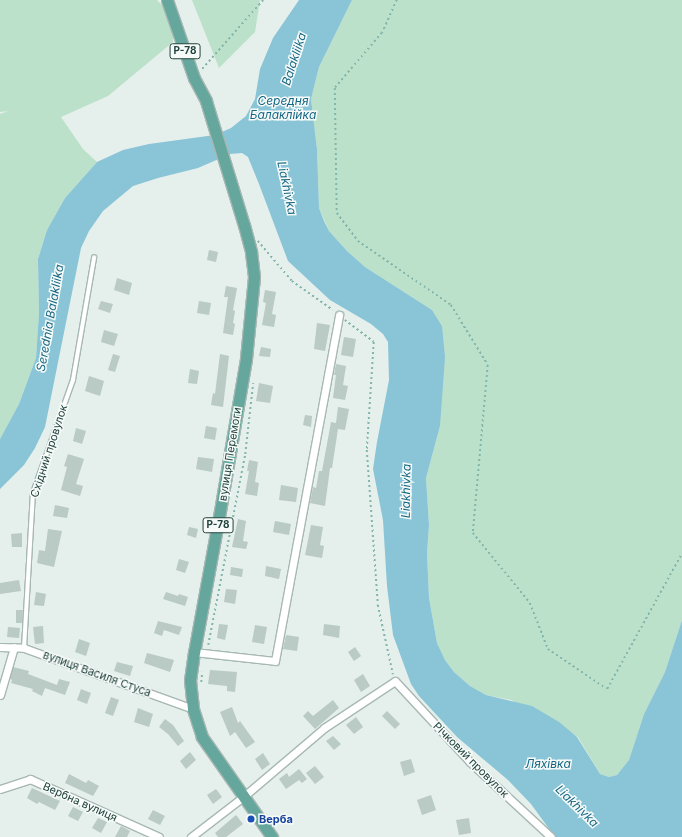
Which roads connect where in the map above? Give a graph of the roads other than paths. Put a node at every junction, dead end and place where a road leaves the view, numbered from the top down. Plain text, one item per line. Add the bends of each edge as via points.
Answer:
1 (167, 0) edge
2 (94, 258) dead end
3 (339, 314) road end
4 (0, 647) edge
5 (14, 647) junction
6 (24, 648) junction
7 (194, 652) junction
8 (0, 695) edge
9 (193, 709) junction
10 (0, 789) edge
11 (243, 797) junction
12 (159, 837) edge
13 (191, 837) edge
14 (272, 837) edge
15 (551, 837) edge

1 - 7 main road, вулиця Перемоги / Р-78 via 194,78 206,101 244,225 254,277 251,319
2 - 6 lane, Східний провулок via 73,380 33,493
3 - 7 street via 275,661
4 - 5 street, вулиця Василя Стуса
5 - 6 street, вулиця Василя Стуса
5 - 8 street
6 - 9 street, вулиця Василя Стуса
7 - 9 main road, вулиця Перемоги / Р-78 via 190,680
9 - 11 main road, вулиця Перемоги / Р-78 via 202,737
10 - 12 street, Вербна вулиця via 30,779
11 - 13 street
11 - 14 main road, вулиця Перемоги / Р-78
11 - 15 street, Річковий провулок via 324,728 395,681 470,762

